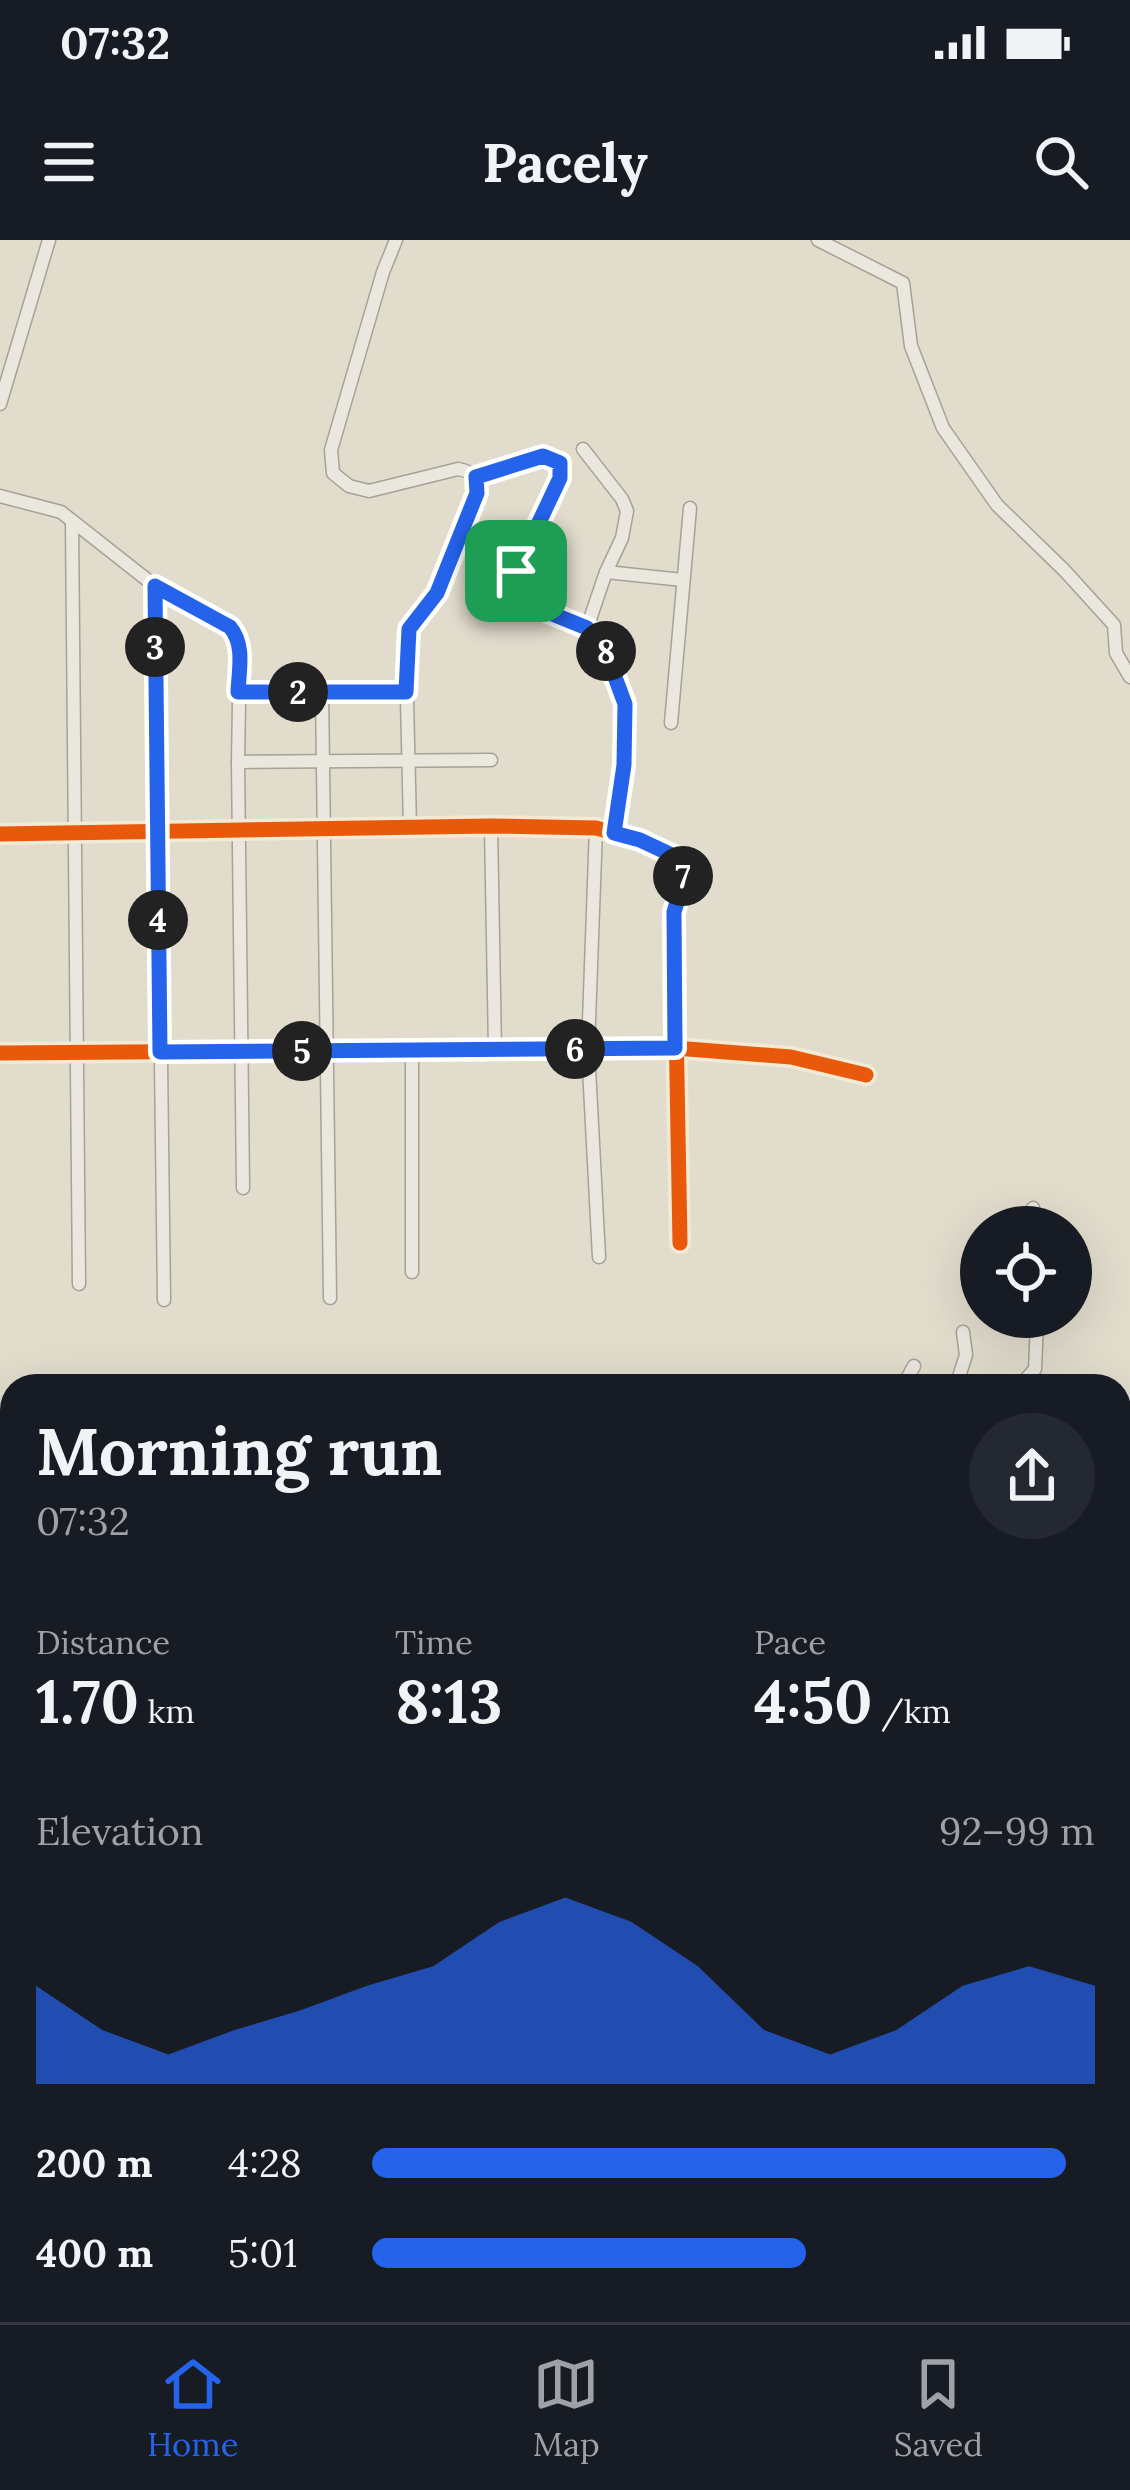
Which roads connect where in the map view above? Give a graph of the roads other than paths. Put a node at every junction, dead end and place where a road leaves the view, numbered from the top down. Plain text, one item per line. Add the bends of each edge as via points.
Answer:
1 (50, 240) edge
2 (396, 240) edge
3 (818, 240) edge
4 (0, 404) edge
5 (583, 449) dead end
6 (476, 477) junction
7 (0, 496) edge
8 (690, 508) dead end
9 (72, 524) junction
10 (605, 572) junction
11 (683, 580) junction
12 (155, 586) junction
13 (587, 628) junction
14 (1130, 677) edge
15 (238, 692) junction
16 (322, 692) junction
17 (406, 692) junction
18 (671, 723) dead end
19 (408, 760) junction
20 (490, 760) dead end
21 (323, 761) junction
22 (238, 762) junction
23 (491, 826) junction
24 (410, 827) junction
25 (324, 828) junction
26 (596, 828) junction
27 (240, 829) junction
28 (157, 830) junction
29 (75, 832) junction
30 (0, 833) edge
31 (614, 833) junction
32 (588, 1048) junction
33 (675, 1048) junction
34 (412, 1050) junction
35 (495, 1050) junction
36 (328, 1051) junction
37 (160, 1052) junction
38 (243, 1052) junction
39 (0, 1053) edge
40 (76, 1053) junction
41 (866, 1075) dead end
42 (243, 1188) dead end
43 (680, 1243) dead end
44 (599, 1257) dead end
45 (412, 1272) dead end
46 (79, 1284) dead end
47 (330, 1298) dead end
48 (164, 1300) dead end
49 (964, 1338) edge
50 (1038, 1338) edge
51 (914, 1366) dead end
52 (910, 1374) edge
53 (960, 1374) edge
54 (1030, 1374) edge

1 - 4 street
2 - 6 street via 331,450 334,473 370,491 458,469
3 - 14 street via 903,284 911,346 944,428 997,505 1114,625 1116,653
5 - 10 street via 627,511
6 - 13 street via 543,456 560,463 509,586 518,600
6 - 17 street via 477,493 437,593 409,629
7 - 9 street via 61,512
8 - 11 street
9 - 12 street
9 - 29 street
10 - 11 street
10 - 13 street
11 - 18 street
12 - 15 street via 236,634
12 - 28 street
13 - 31 street via 605,650 625,704
15 - 16 street
15 - 22 street
16 - 17 street
16 - 21 street
17 - 19 street
19 - 20 street
19 - 21 street
19 - 24 street
21 - 22 street
21 - 25 street
22 - 27 street
23 - 24 street
23 - 26 street
23 - 35 street
24 - 25 street
25 - 27 street
25 - 36 street
26 - 31 street
26 - 32 street
27 - 28 street
27 - 38 street
28 - 29 street
28 - 37 street
29 - 30 street
29 - 40 street
31 - 33 street via 674,856 682,867 674,912
32 - 33 street
32 - 35 street
32 - 44 street
33 - 41 street via 791,1057
33 - 43 street
34 - 35 street
34 - 36 street
34 - 45 street
36 - 38 street
36 - 47 street
37 - 38 street
37 - 40 street
37 - 48 street
38 - 42 street
39 - 40 street
40 - 46 street
49 - 53 street
50 - 54 street
51 - 52 street

